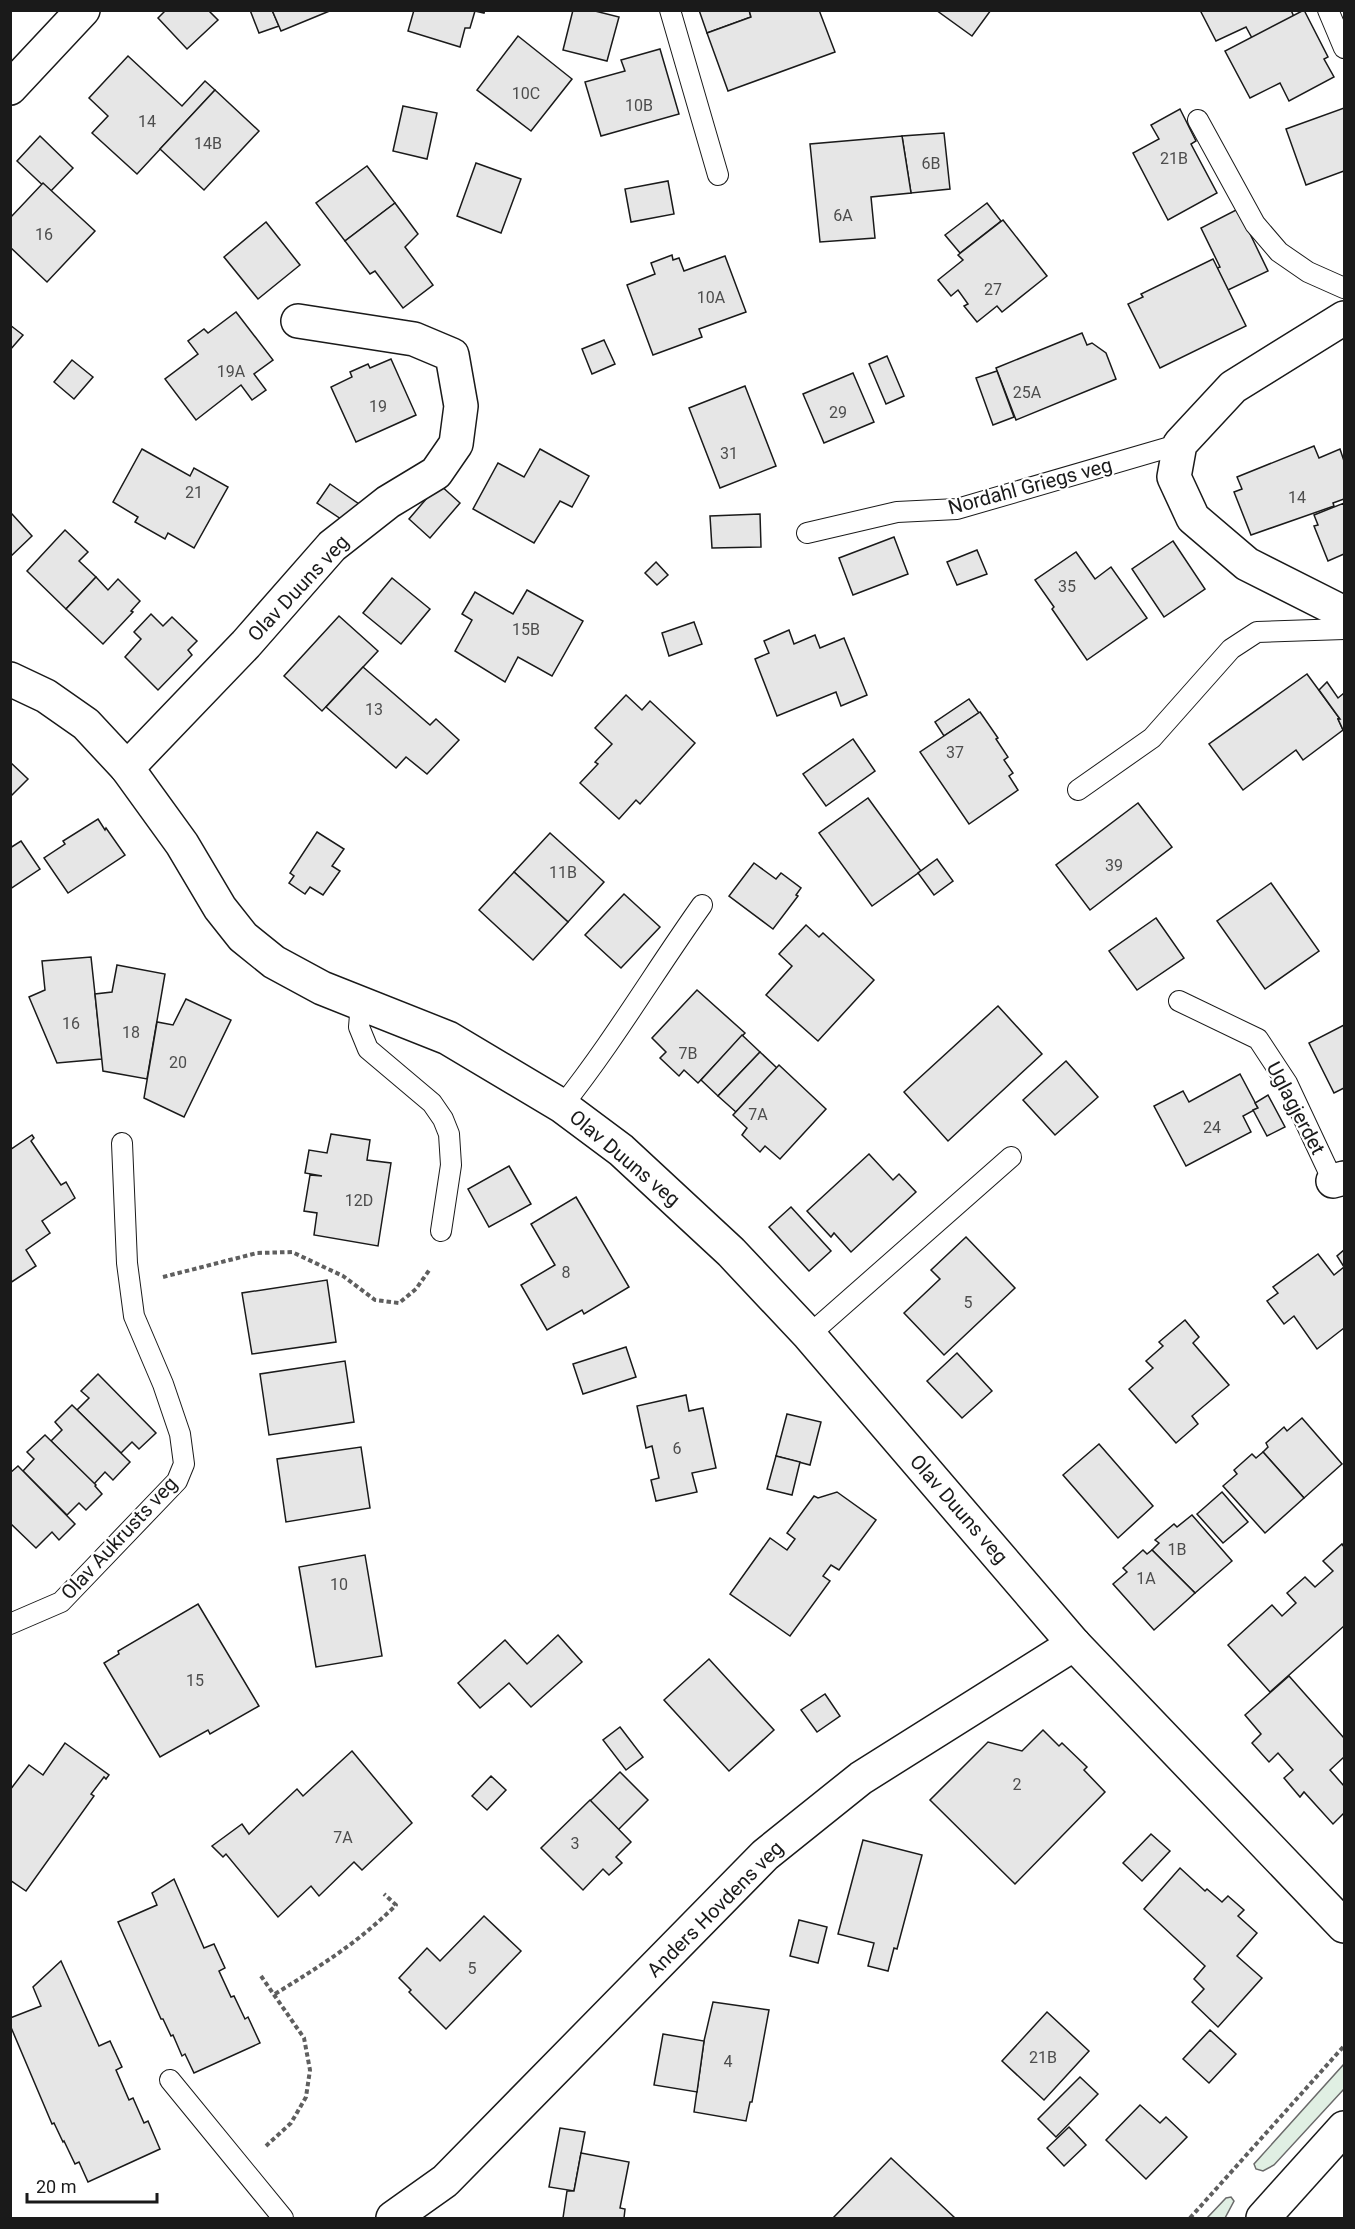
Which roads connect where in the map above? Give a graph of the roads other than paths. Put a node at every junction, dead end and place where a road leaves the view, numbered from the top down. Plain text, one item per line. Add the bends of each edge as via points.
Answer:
1 (83, 10) edge
2 (670, 10) edge
3 (1328, 10) edge
4 (1344, 48) edge
5 (10, 88) edge
6 (1198, 120) dead end
7 (718, 175) dead end
8 (1344, 288) edge
9 (1344, 318) edge
10 (298, 321) dead end
11 (1180, 444) junction
12 (807, 533) dead end
13 (1344, 612) edge
14 (1344, 629) edge
15 (10, 679) edge
16 (127, 768) junction
17 (1078, 790) dead end
18 (702, 905) dead end
19 (1179, 1001) dead end
20 (361, 1003) junction
21 (562, 1106) junction
22 (122, 1143) dead end
23 (1011, 1157) dead end
24 (1339, 1179) edge
25 (441, 1231) dead end
26 (809, 1335) junction
27 (10, 1624) edge
28 (1074, 1644) junction
29 (1344, 1926) edge
30 (170, 2080) dead end
31 (1344, 2128) edge
32 (283, 2218) edge
33 (393, 2218) edge
34 (1263, 2218) edge

1 - 5 street
2 - 7 lane
3 - 4 lane
6 - 8 lane via 1255,224 1279,252 1308,272
9 - 11 street via 1233,387
10 - 16 street, Olav Duuns veg via 414,339 452,355 461,406 456,444 436,473 388,502 332,546 246,644
11 - 12 lane, Nordahl Griegs veg via 957,509 897,512
11 - 13 street via 1174,477 1193,518 1246,564
14 - 17 lane via 1257,632 1230,649 1152,738
15 - 16 street, Olav Duuns veg via 46,696 86,724
16 - 20 street, Olav Duuns veg via 182,844 220,909 243,937 274,963
18 - 21 lane, Olav Duuns veg
19 - 24 lane, Uglagjerdet via 1258,1039 1287,1083
20 - 21 street, Olav Duuns veg via 448,1038
20 - 25 lane via 359,1027 368,1049 432,1103 449,1134 451,1165
21 - 26 street, Olav Duuns veg via 630,1158 731,1252
22 - 27 lane, Olav Aukrusts veg via 127,1263 134,1316 180,1434 184,1464 177,1481 61,1602
23 - 26 lane
26 - 28 street, Olav Duuns veg
28 - 29 street, Olav Duuns veg
28 - 33 street, Anders Hovdens veg via 861,1778 765,1855 445,2181
30 - 32 lane
31 - 34 street

